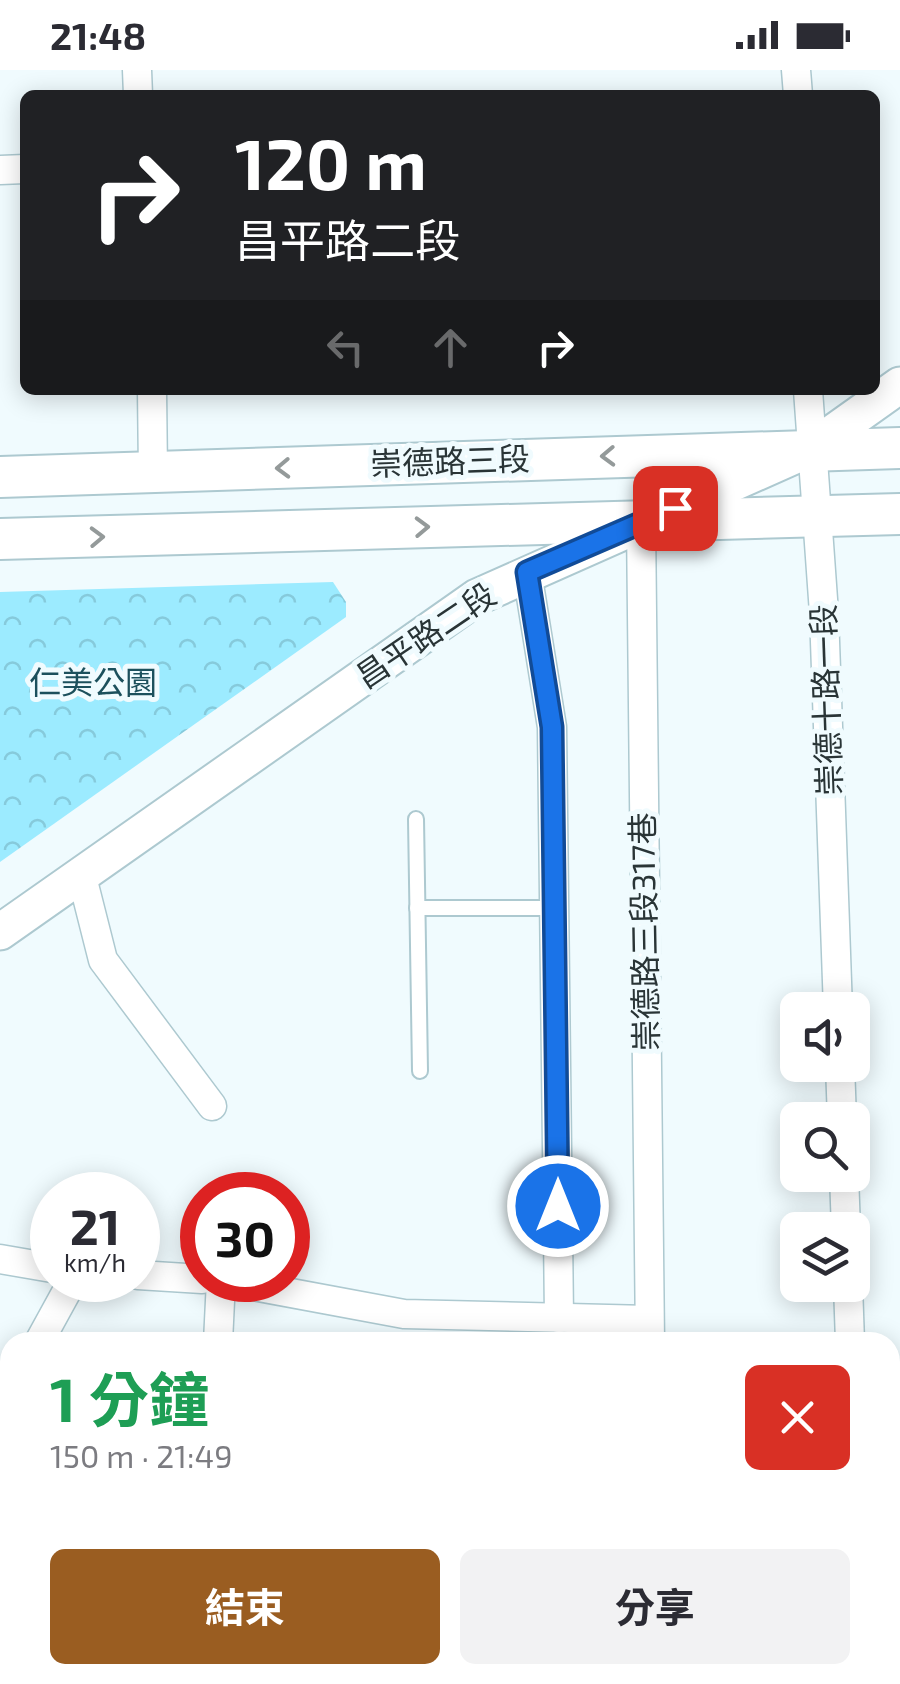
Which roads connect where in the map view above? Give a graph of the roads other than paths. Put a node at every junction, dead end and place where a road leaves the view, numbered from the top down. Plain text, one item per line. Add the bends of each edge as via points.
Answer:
1 (900, 385) edge
2 (152, 395) edge
3 (808, 395) edge
4 (810, 448) junction
5 (900, 448) edge
6 (153, 474) junction
7 (0, 477) edge
8 (900, 514) edge
9 (816, 516) junction
10 (641, 522) junction
11 (0, 540) edge
12 (527, 572) junction
13 (416, 819) dead end
14 (81, 873) junction
15 (417, 908) junction
16 (556, 908) junction
17 (0, 932) edge
18 (837, 992) edge
19 (420, 1071) dead end
20 (212, 1106) dead end
21 (0, 1260) edge
22 (30, 1265) edge
23 (310, 1297) edge
24 (61, 1302) edge
25 (220, 1302) edge
26 (849, 1302) edge
27 (404, 1314) junction
28 (559, 1318) junction
29 (649, 1331) edge
30 (44, 1332) edge
31 (218, 1332) edge
32 (402, 1332) edge
33 (850, 1332) edge

1 - 4 street, 昌平路二段
2 - 6 street
3 - 4 street, 崇德十路一段
4 - 5 main road, 崇德路三段
4 -> 6 main road, 崇德路三段
4 - 9 street, 崇德十路一段
4 - 10 street, 昌平路二段
6 - 7 main road, 崇德路三段
8 - 9 main road, 崇德路三段
9 - 10 main road, 崇德路三段
9 - 18 street, 崇德十路一段
11 -> 10 main road, 崇德路三段
10 - 12 street, 昌平路二段
10 - 29 street, 崇德路三段317巷
12 - 14 street, 昌平路二段 via 478,597
12 - 16 street via 552,727
13 - 15 lane
14 - 17 street, 昌平路二段
14 - 20 street via 103,960
15 - 16 lane
15 - 19 lane
16 - 28 street
21 - 22 street
23 - 27 street
24 - 30 street
25 - 31 street
26 - 33 street
27 - 28 street
27 - 32 street
28 - 29 street

